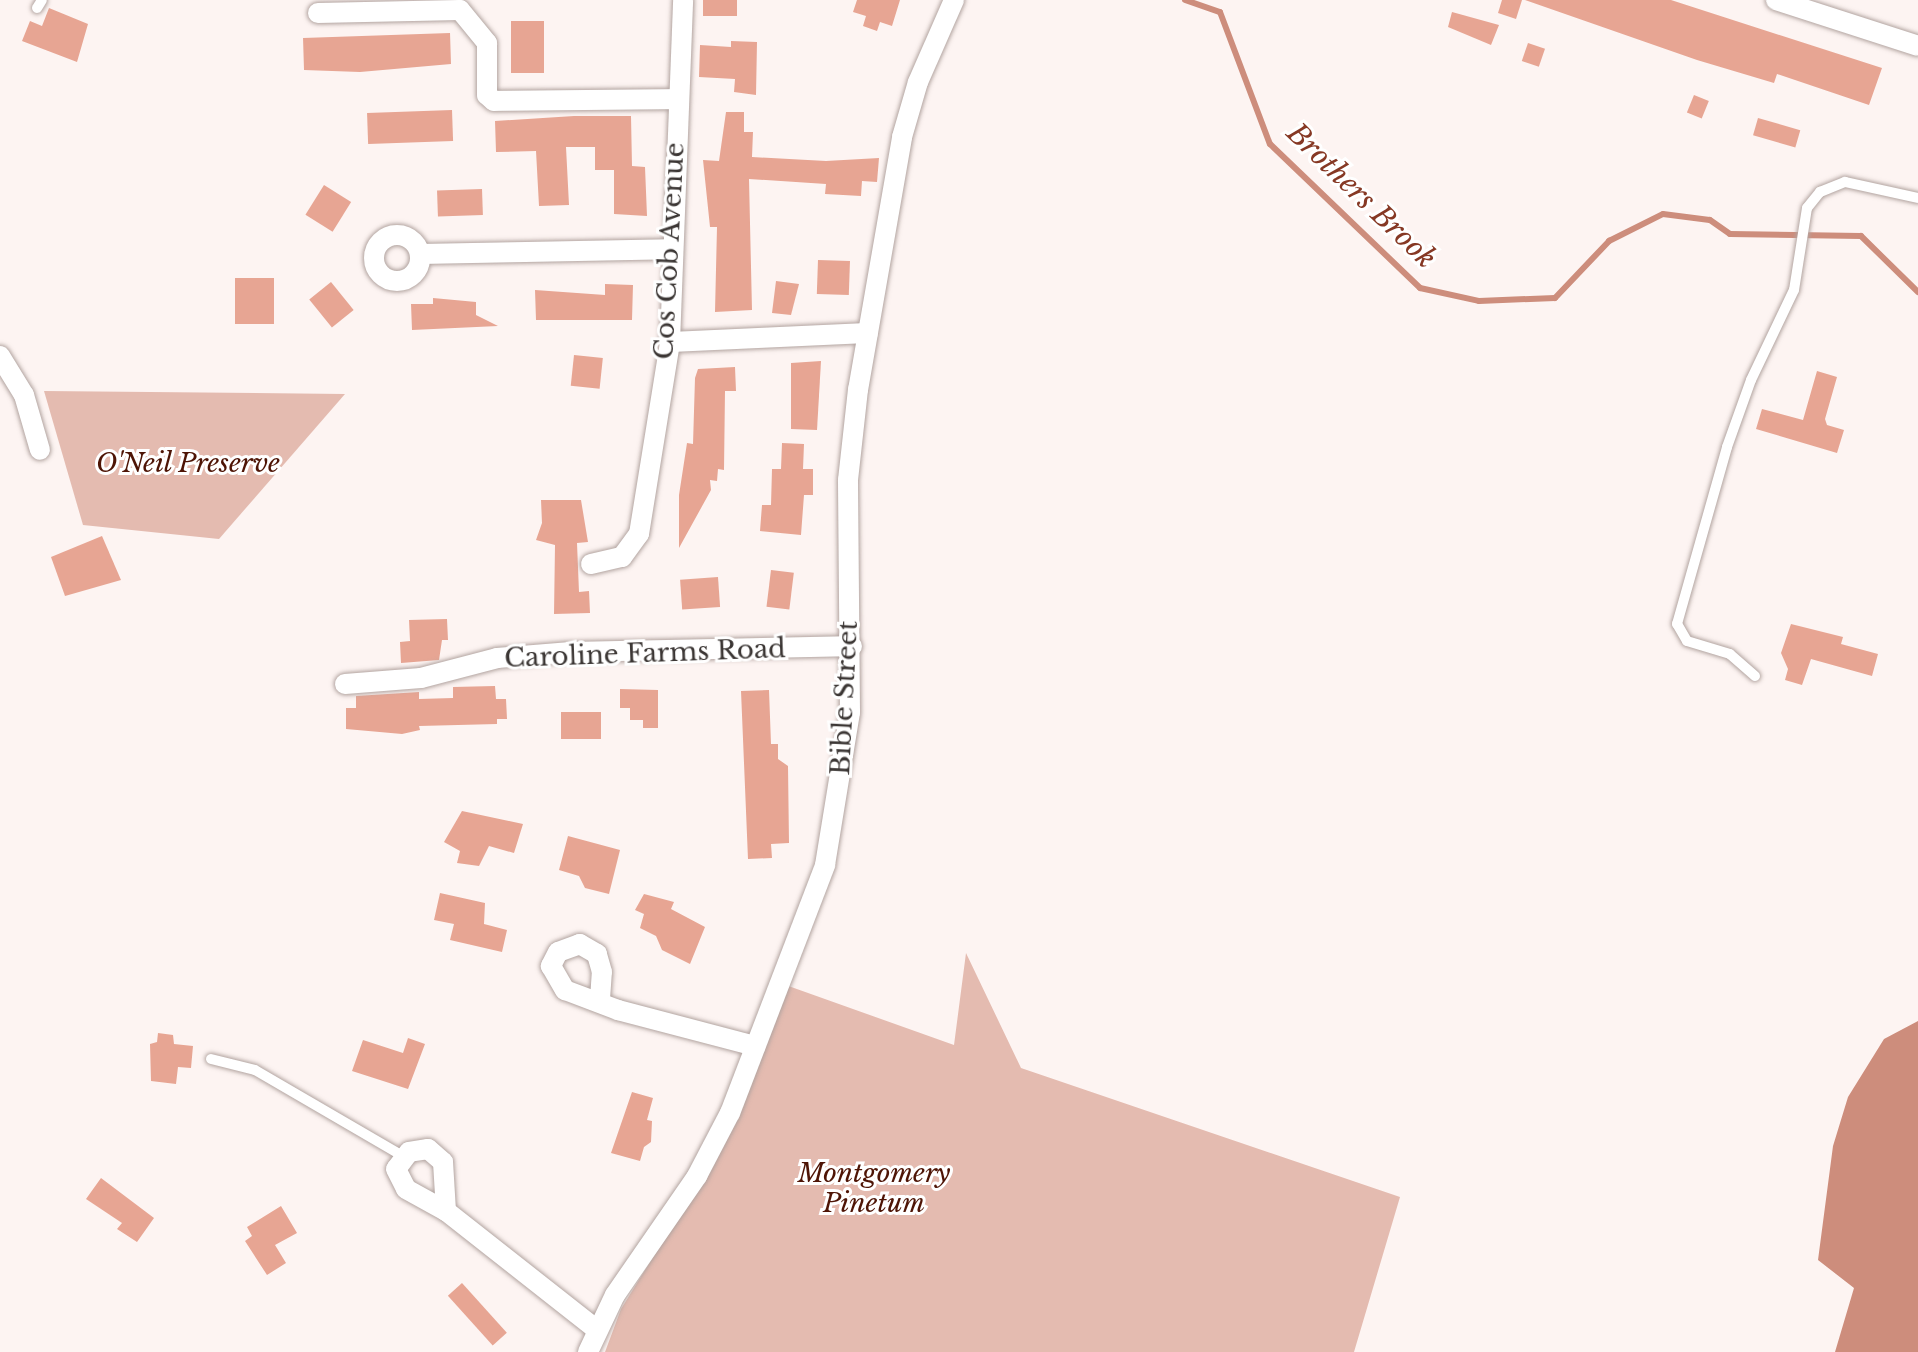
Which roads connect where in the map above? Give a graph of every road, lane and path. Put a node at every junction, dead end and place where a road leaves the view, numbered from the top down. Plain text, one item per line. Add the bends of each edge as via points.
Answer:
1 (683, 0) edge
2 (954, 0) edge
3 (1776, 0) edge
4 (318, 13) dead end
5 (1918, 46) edge
6 (677, 99) junction
7 (1918, 198) edge
8 (670, 249) junction
9 (420, 254) dead end
10 (868, 333) junction
11 (670, 342) junction
12 (0, 356) edge
13 (40, 450) dead end
14 (591, 564) dead end
15 (852, 646) junction
16 (1755, 676) dead end
17 (345, 684) dead end
18 (600, 999) dead end
19 (755, 1046) junction
20 (211, 1059) dead end
21 (403, 1156) junction
22 (446, 1211) junction
23 (597, 1330) junction
24 (588, 1352) edge

1 - 6 street, Cos Cob Avenue
2 - 10 street, Bible Street via 908,116
3 - 5 street
4 - 6 street via 460,10 487,43 487,95 494,101
6 - 8 street, Cos Cob Avenue
7 - 16 lane via 1839,183 1811,200 1804,219 1794,290 1751,380 1677,624 1687,641 1730,654
8 - 9 street
8 - 11 street, Cos Cob Avenue
10 - 11 street
10 - 15 street, Bible Street via 848,480
11 - 14 street, Cos Cob Avenue via 639,534 622,557
12 - 13 street via 24,395
15 - 17 street, Caroline Farms Road via 571,652 497,658 421,678
15 - 19 street, Bible Street via 847,744 830,845 815,898
18 - 19 street via 618,1010
19 - 23 street, Bible Street via 704,1164 624,1279
20 - 21 lane via 255,1070
21 - 22 street via 396,1169 406,1189
21 - 22 street via 428,1149 443,1162
22 - 23 street
23 - 24 street, Bible Street

